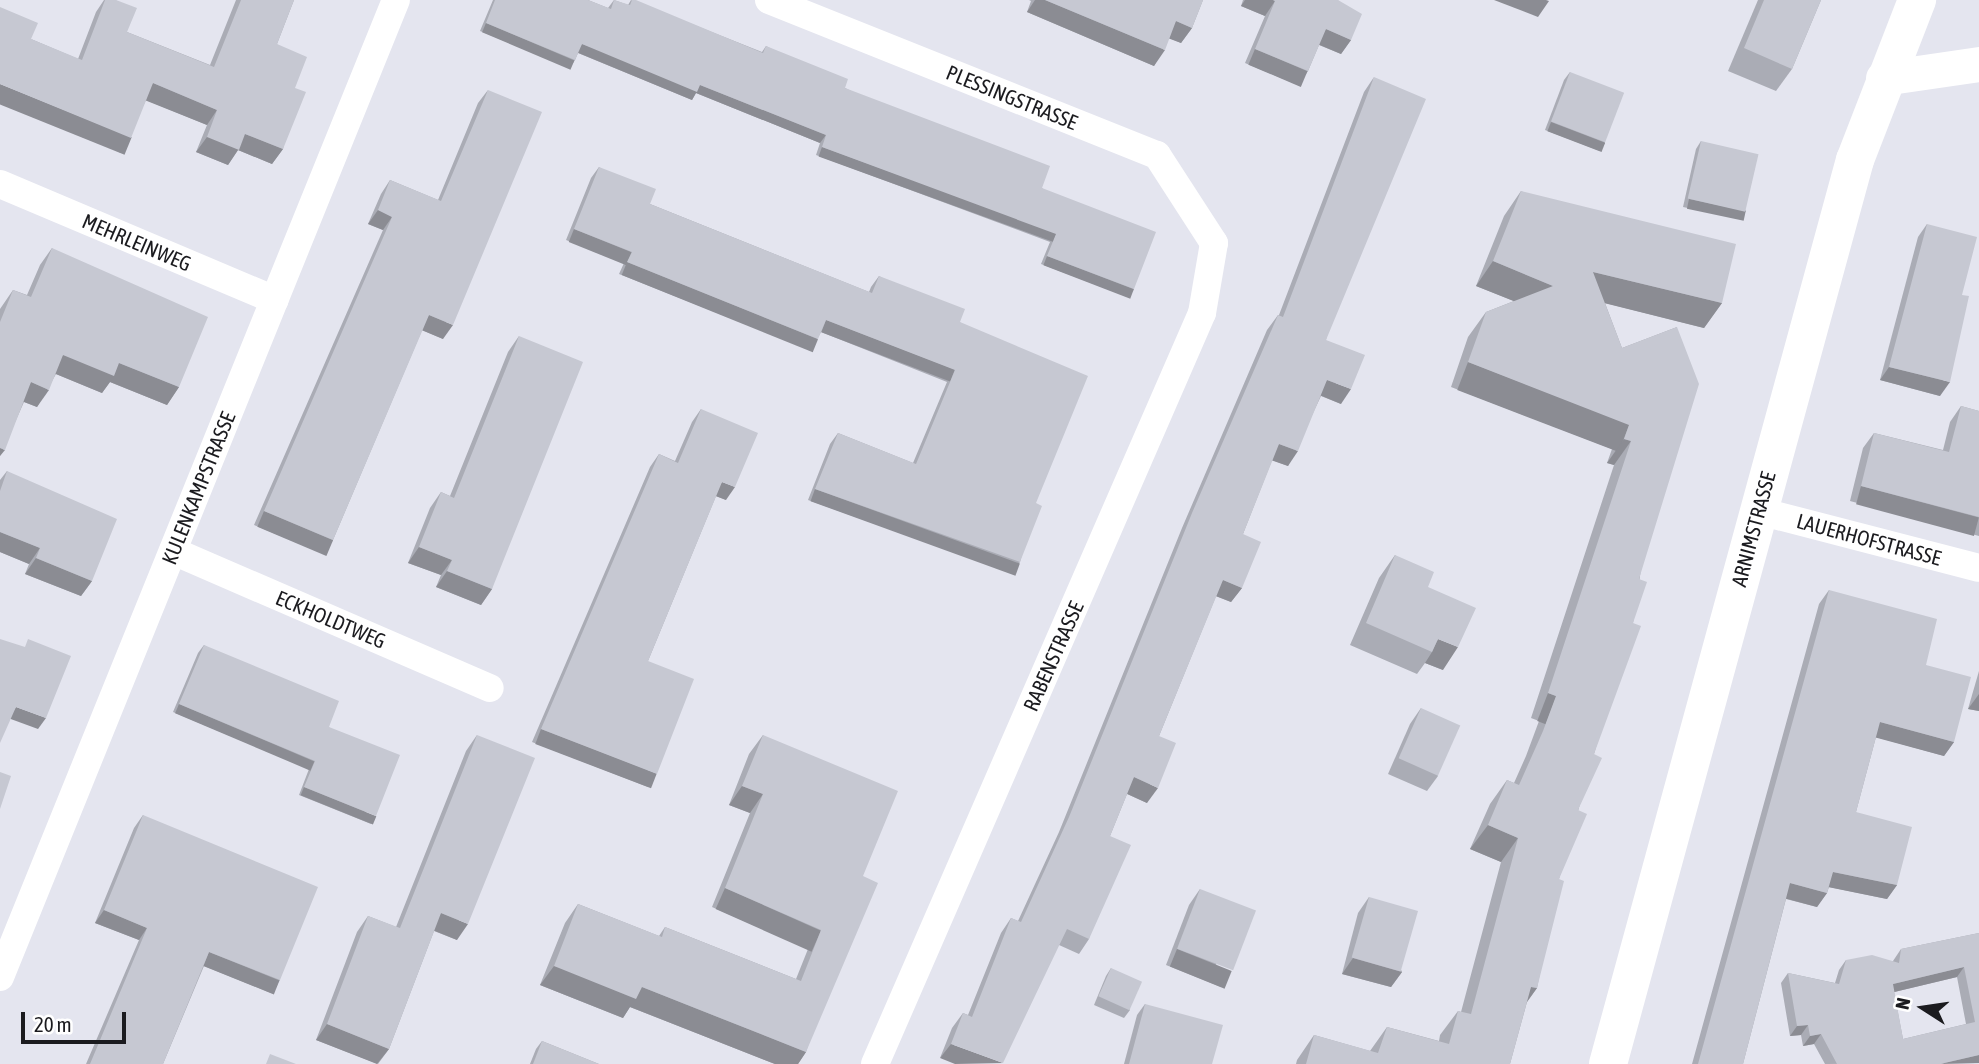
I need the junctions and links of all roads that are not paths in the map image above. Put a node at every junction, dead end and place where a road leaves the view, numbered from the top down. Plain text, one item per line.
1 (396, 0) edge
2 (769, 0) edge
3 (1917, 0) edge
4 (1979, 64) edge
5 (1883, 78) junction
6 (0, 184) edge
7 (1214, 243) joint
8 (274, 300) junction
9 (1759, 510) junction
10 (173, 551) junction
11 (1979, 568) edge
12 (490, 688) dead end
13 (0, 977) edge
14 (875, 1064) edge
15 (1608, 1064) edge

1 - 8 street, KULENKAMPSTRASSE
2 - 7 street, PLESSINGSTRASSE
3 - 5 main road, ARNIMSTRASSE
4 - 5 street
5 - 9 main road, ARNIMSTRASSE
6 - 8 street, MEHRLEINWEG
7 - 14 street, RABENSTRASSE
8 - 10 street, KULENKAMPSTRASSE
9 - 11 street, LAUERHOFSTRASSE
9 - 15 main road, ARNIMSTRASSE
10 - 12 street, ECKHOLDTWEG
10 - 13 street, KULENKAMPSTRASSE

